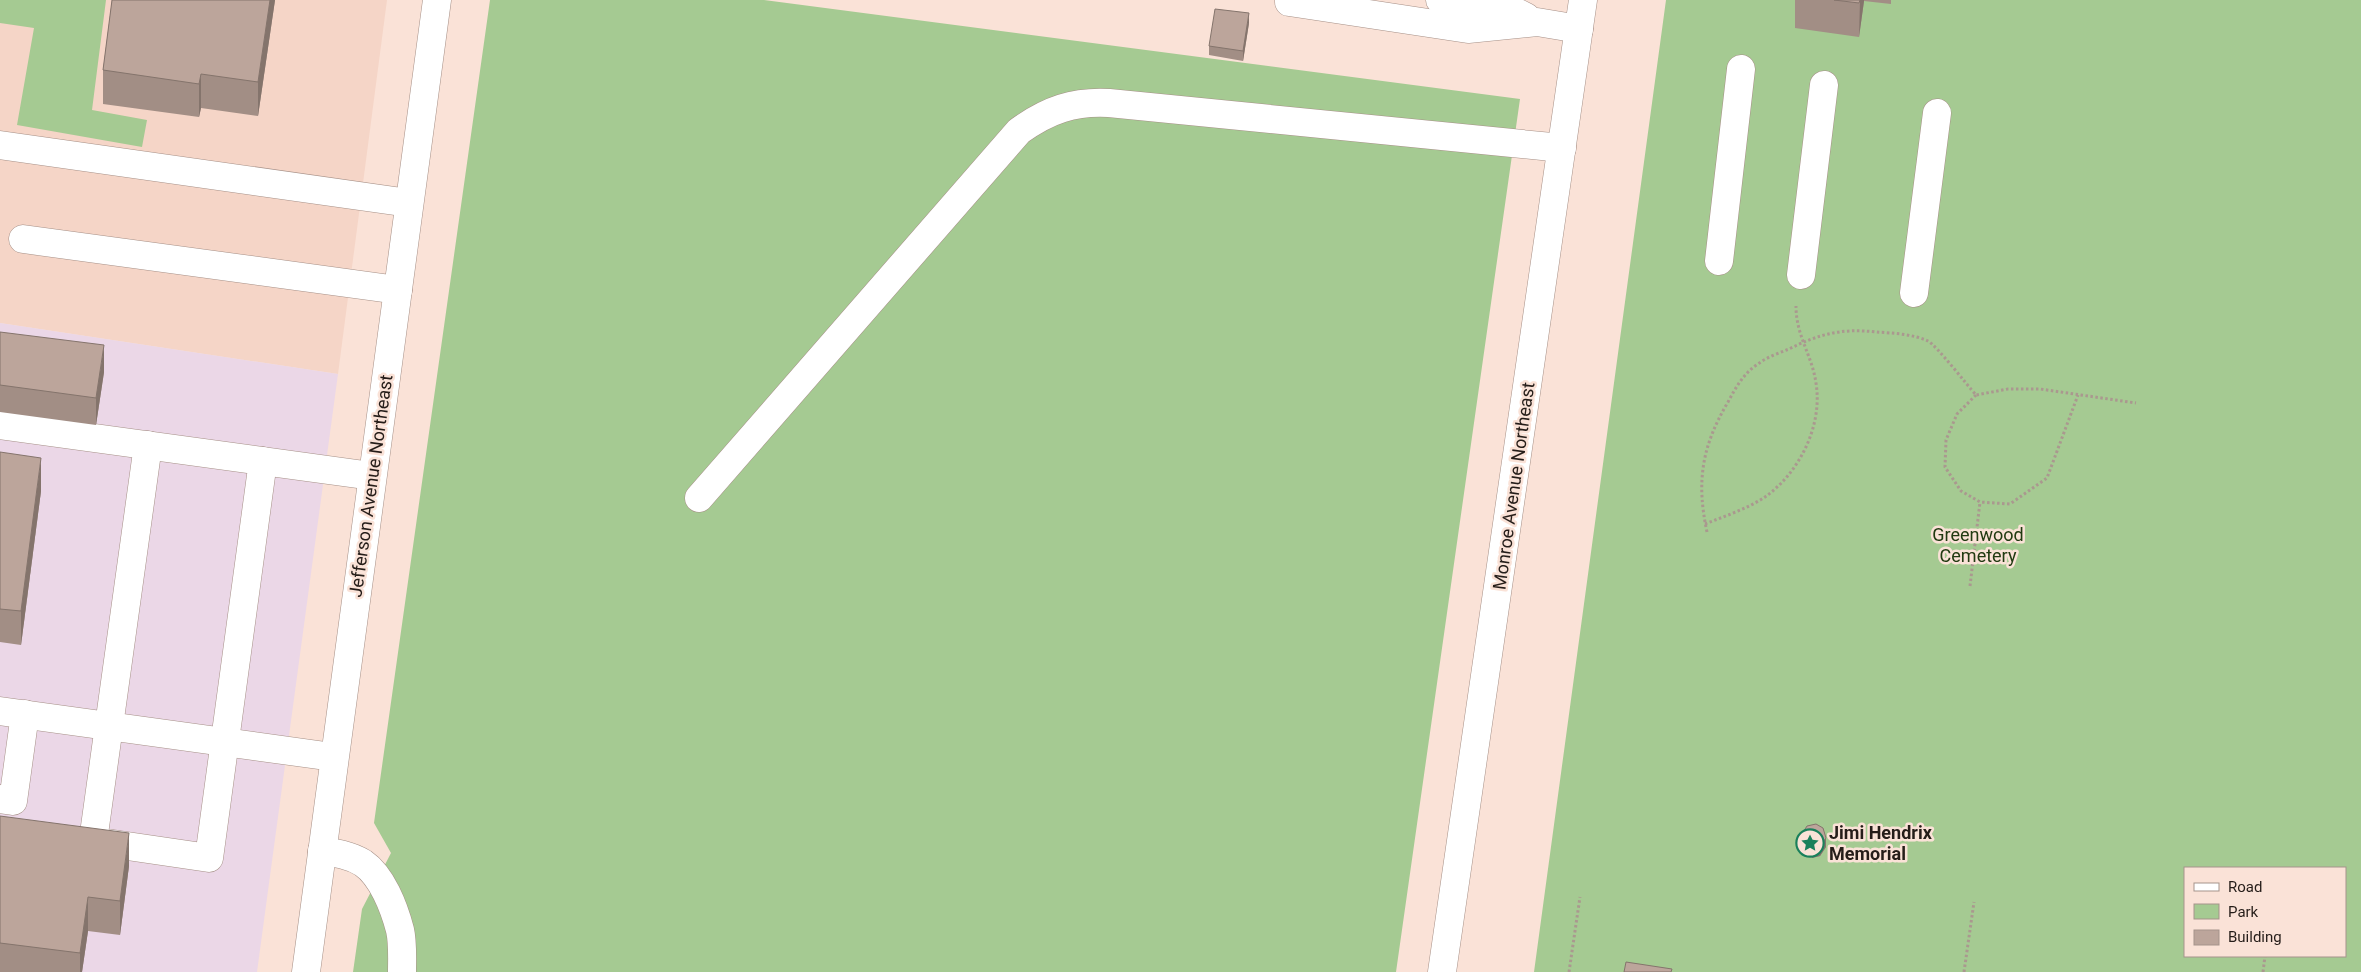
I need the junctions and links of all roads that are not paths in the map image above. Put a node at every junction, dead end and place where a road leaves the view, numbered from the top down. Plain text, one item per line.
1 (437, 0) edge
2 (1290, 0) edge
3 (1440, 0) edge
4 (1583, 0) edge
5 (1537, 22) junction
6 (1579, 29) junction
7 (1741, 69) dead end
8 (1824, 85) dead end
9 (1937, 113) dead end
10 (0, 145) edge
11 (1562, 148) junction
12 (409, 203) junction
13 (23, 239) dead end
14 (1719, 261) dead end
15 (1801, 275) road end
16 (398, 290) junction
17 (1914, 293) dead end
18 (0, 425) edge
19 (148, 445) junction
20 (263, 461) junction
21 (372, 476) junction
22 (699, 498) dead end
23 (12, 712) edge
24 (109, 726) junction
25 (225, 741) junction
26 (333, 757) junction
27 (0, 799) edge
28 (322, 851) junction
29 (306, 972) edge
30 (402, 972) edge
31 (1442, 972) edge

1 - 12 street, Jefferson Avenue Northeast
2 - 5 street
3 - 5 street
4 - 6 street, Monroe Avenue Northeast
5 - 6 street
6 - 11 street, Monroe Avenue Northeast
7 - 14 street
8 - 15 street
9 - 17 street
10 - 12 street
11 - 22 street
11 - 31 street, Monroe Avenue Northeast
12 - 16 street, Jefferson Avenue Northeast
13 - 16 street
16 - 21 street, Jefferson Avenue Northeast
18 - 19 street
19 - 20 street
19 - 24 street
20 - 21 street
20 - 25 street
21 - 26 street, Jefferson Avenue Northeast
23 - 24 street
23 - 27 street
24 - 25 street
24 - 25 street
25 - 26 street
26 - 28 street, Jefferson Avenue Northeast
28 - 29 street, Jefferson Avenue Northeast
28 - 30 street

